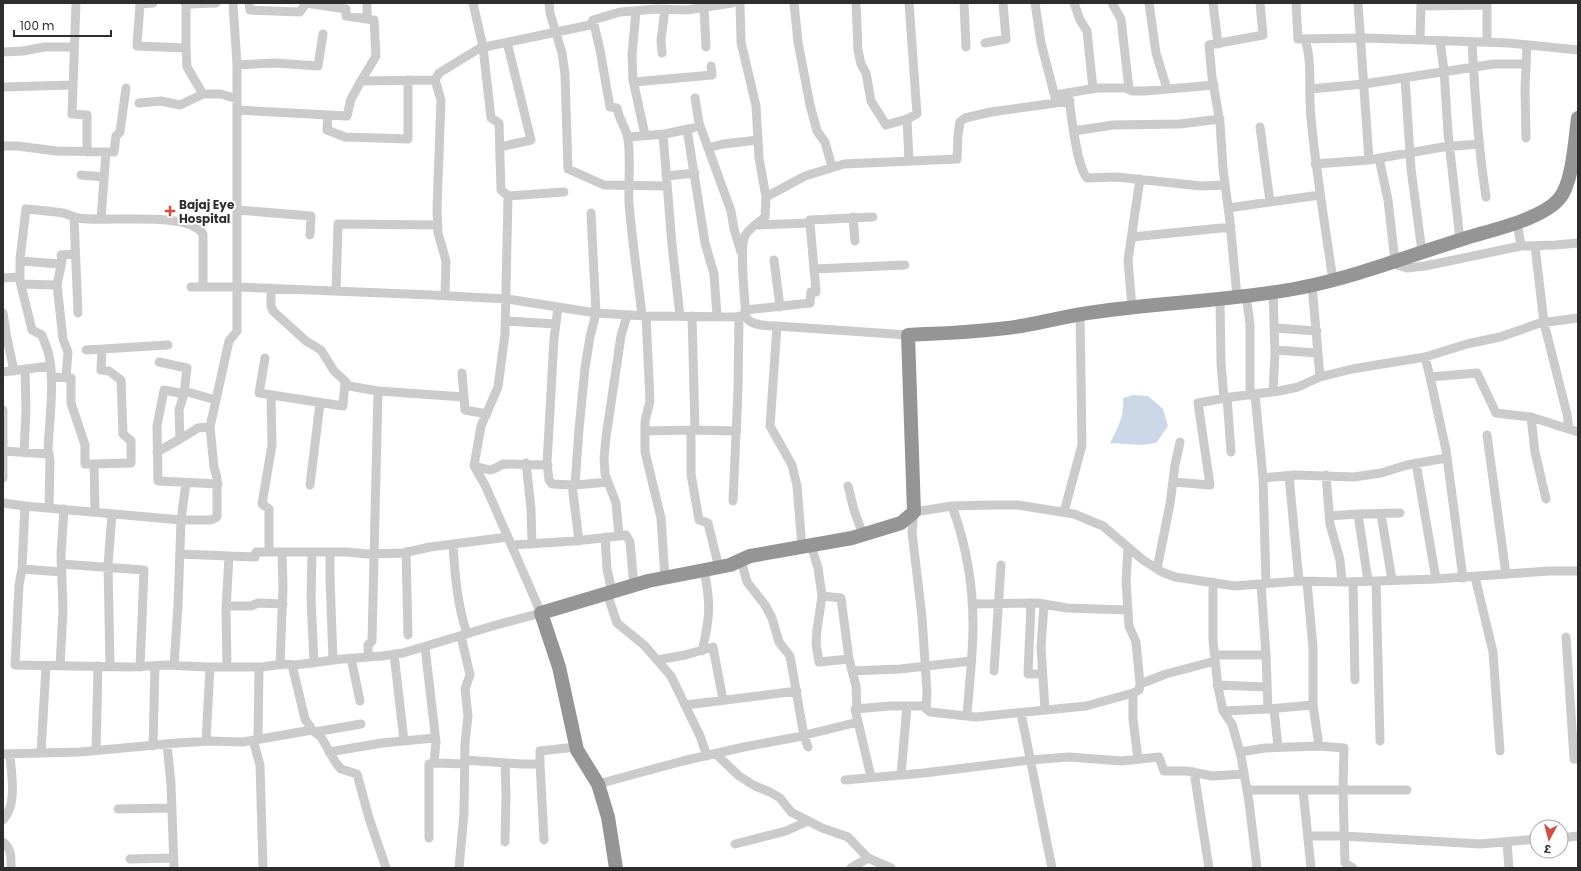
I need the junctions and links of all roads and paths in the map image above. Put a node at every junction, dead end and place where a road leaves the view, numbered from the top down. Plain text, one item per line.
1 (76, 3) edge
2 (153, 3) edge
3 (185, 3) edge
4 (216, 3) edge
5 (233, 3) edge
6 (249, 3) edge
7 (367, 3) edge
8 (473, 3) edge
9 (549, 3) edge
10 (732, 3) edge
11 (740, 3) edge
12 (794, 3) edge
13 (856, 3) edge
14 (908, 3) edge
15 (964, 3) edge
16 (1003, 3) edge
17 (1035, 3) edge
18 (1074, 3) edge
19 (1112, 3) edge
20 (1149, 3) edge
21 (1213, 3) edge
22 (1260, 3) edge
23 (1296, 3) edge
24 (1358, 3) edge
25 (1421, 4) edge
26 (1487, 4) edge
27 (664, 7) edge
28 (619, 8) edge
29 (704, 8) junction
30 (636, 10) junction
31 (367, 19) junction
32 (593, 20) junction
33 (557, 31) junction
34 (323, 34) dead end
35 (1360, 38) junction
36 (1304, 39) junction
37 (1420, 40) junction
38 (1440, 41) junction
39 (507, 42) junction
40 (1472, 42) junction
41 (1487, 42) junction
42 (985, 43) dead end
43 (1218, 44) junction
44 (1527, 45) junction
45 (74, 47) junction
46 (483, 47) junction
47 (706, 47) dead end
48 (966, 47) dead end
49 (186, 48) junction
50 (1578, 50) edge
51 (3, 52) edge
52 (662, 52) dead end
53 (1526, 64) junction
54 (238, 65) junction
55 (710, 66) dead end
56 (1473, 67) junction
57 (1444, 71) junction
58 (1405, 78) junction
59 (408, 80) junction
60 (435, 80) junction
61 (362, 81) junction
62 (634, 82) junction
63 (73, 84) junction
64 (1364, 84) junction
65 (1214, 85) junction
66 (3, 87) edge
67 (126, 88) dead end
68 (1093, 89) junction
69 (1129, 89) junction
70 (1167, 89) junction
71 (1310, 89) junction
72 (203, 94) junction
73 (1069, 97) junction
74 (695, 98) dead end
75 (237, 99) junction
76 (1055, 99) junction
77 (139, 103) dead end
78 (237, 110) junction
79 (328, 115) junction
80 (1578, 118) edge
81 (907, 119) junction
82 (1220, 119) junction
83 (700, 127) junction
84 (1260, 127) dead end
85 (687, 129) junction
86 (1074, 131) junction
87 (663, 134) junction
88 (645, 135) junction
89 (628, 137) junction
90 (1526, 138) dead end
91 (758, 140) junction
92 (1479, 144) junction
93 (3, 146) edge
94 (1449, 146) junction
95 (500, 147) junction
96 (708, 148) junction
97 (87, 152) junction
98 (106, 152) junction
99 (1410, 153) junction
100 (1379, 158) junction
101 (1369, 160) junction
102 (909, 161) junction
103 (1315, 164) junction
104 (832, 167) junction
105 (695, 173) junction
106 (81, 175) dead end
107 (666, 176) junction
108 (104, 177) junction
109 (1140, 179) junction
110 (1225, 185) junction
111 (667, 186) junction
112 (629, 187) junction
113 (564, 192) dead end
114 (1320, 195) junction
115 (508, 196) junction
116 (766, 197) junction
117 (1486, 197) dead end
118 (1270, 202) junction
119 (1228, 208) junction
120 (238, 210) junction
121 (591, 212) dead end
122 (74, 217) junction
123 (873, 217) dead end
124 (852, 218) junction
125 (101, 219) junction
126 (810, 222) junction
127 (1517, 222) junction
128 (438, 225) junction
129 (756, 226) junction
130 (1231, 227) junction
131 (310, 235) dead end
132 (1132, 237) junction
133 (1460, 240) junction
134 (855, 242) dead end
135 (1578, 243) edge
136 (1521, 246) junction
137 (1535, 246) junction
138 (1422, 252) junction
139 (75, 254) junction
140 (743, 258) junction
141 (774, 260) dead end
142 (20, 261) junction
143 (1392, 262) junction
144 (61, 264) junction
145 (905, 265) dead end
146 (814, 269) junction
147 (3, 278) edge
148 (20, 280) junction
149 (1333, 280) junction
150 (57, 285) junction
151 (1312, 285) junction
152 (191, 287) dead end
153 (203, 287) junction
154 (238, 287) junction
155 (271, 288) junction
156 (336, 291) junction
157 (1273, 292) junction
158 (445, 296) junction
159 (1242, 296) junction
160 (1220, 298) junction
161 (507, 299) junction
162 (558, 307) junction
163 (780, 307) junction
164 (1132, 308) junction
165 (3, 313) edge
166 (78, 313) dead end
167 (596, 313) junction
168 (743, 314) junction
169 (627, 315) junction
170 (1080, 315) junction
171 (644, 316) junction
172 (680, 316) junction
173 (692, 316) junction
174 (717, 316) junction
175 (1578, 318) edge
176 (506, 321) junction
177 (1544, 323) junction
178 (556, 324) junction
179 (777, 326) junction
180 (1275, 328) junction
181 (1316, 331) junction
182 (908, 335) junction
183 (5, 338) edge
184 (168, 345) dead end
185 (102, 349) junction
186 (86, 350) dead end
187 (1275, 350) junction
188 (1318, 354) junction
189 (1425, 357) junction
190 (265, 358) dead end
191 (158, 362) dead end
192 (50, 366) junction
193 (25, 369) junction
194 (14, 371) junction
195 (3, 372) edge
196 (462, 373) dead end
197 (51, 377) junction
198 (1320, 377) junction
199 (1430, 377) junction
200 (66, 378) junction
201 (345, 381) junction
202 (378, 391) junction
203 (184, 392) junction
204 (1273, 392) junction
205 (1252, 394) junction
206 (271, 395) junction
207 (464, 397) junction
208 (1225, 398) junction
209 (216, 400) junction
210 (320, 403) junction
211 (3, 410) edge
212 (487, 414) junction
213 (1531, 417) junction
214 (210, 427) junction
215 (693, 430) junction
216 (1573, 430) edge
217 (645, 431) junction
218 (737, 431) junction
219 (1487, 435) dead end
220 (180, 439) junction
221 (1180, 442) dead end
222 (3, 451) edge
223 (157, 452) junction
224 (1231, 452) dead end
225 (24, 453) junction
226 (49, 454) junction
227 (1446, 458) junction
228 (526, 463) junction
229 (1416, 463) junction
230 (94, 464) junction
231 (548, 464) junction
232 (474, 466) junction
233 (1326, 475) junction
234 (1289, 476) junction
235 (3, 478) edge
236 (1263, 478) junction
237 (608, 482) junction
238 (1173, 482) junction
239 (186, 483) junction
240 (218, 484) junction
241 (310, 485) dead end
242 (574, 485) junction
243 (848, 486) dead end
244 (1546, 499) dead end
245 (733, 501) dead end
246 (3, 503) edge
247 (25, 506) junction
248 (952, 506) junction
249 (49, 508) junction
250 (64, 509) junction
251 (95, 512) junction
252 (914, 512) junction
253 (1064, 512) junction
254 (112, 514) junction
255 (1358, 514) junction
256 (1381, 514) junction
257 (1400, 514) dead end
258 (1329, 516) junction
259 (181, 520) junction
260 (863, 535) junction
261 (619, 536) junction
262 (605, 538) junction
263 (510, 541) junction
264 (579, 541) junction
265 (532, 544) junction
266 (453, 545) junction
267 (807, 546) junction
268 (1128, 548) junction
269 (269, 552) junction
270 (282, 552) junction
271 (312, 552) junction
272 (330, 552) junction
273 (406, 552) junction
274 (180, 554) junction
275 (374, 554) junction
276 (229, 556) junction
277 (741, 560) junction
278 (1001, 565) dead end
279 (108, 567) junction
280 (62, 568) junction
281 (719, 568) junction
282 (22, 569) junction
283 (1157, 569) junction
284 (704, 570) junction
285 (1578, 571) edge
286 (1506, 574) junction
287 (1475, 577) junction
288 (665, 578) junction
289 (1463, 578) junction
290 (1436, 579) junction
291 (1392, 580) junction
292 (1372, 581) junction
293 (1214, 582) junction
294 (1303, 582) junction
295 (1342, 582) junction
296 (1353, 582) junction
297 (1263, 584) junction
298 (634, 586) junction
299 (609, 592) junction
300 (822, 596) junction
301 (1031, 603) junction
302 (283, 604) junction
303 (972, 604) junction
304 (998, 604) junction
305 (1044, 604) junction
306 (226, 606) junction
307 (1128, 610) junction
308 (541, 613) junction
309 (464, 635) junction
310 (408, 636) dead end
311 (1566, 637) dead end
312 (425, 646) junction
313 (702, 650) junction
314 (394, 654) junction
315 (1266, 655) junction
316 (368, 657) junction
317 (351, 658) junction
318 (1215, 658) junction
319 (850, 659) junction
320 (333, 660) junction
321 (657, 660) junction
322 (971, 661) junction
323 (314, 663) junction
324 (174, 665) junction
325 (280, 665) junction
326 (292, 665) junction
327 (46, 666) junction
328 (60, 666) junction
329 (98, 666) junction
330 (110, 666) junction
331 (140, 666) junction
332 (155, 666) junction
333 (925, 666) junction
334 (210, 667) junction
335 (228, 667) junction
336 (259, 667) junction
337 (852, 671) junction
338 (994, 672) dead end
339 (1042, 674) junction
340 (1356, 680) dead end
341 (1140, 684) junction
342 (1217, 685) junction
343 (1267, 687) junction
344 (797, 691) junction
345 (1133, 694) junction
346 (723, 700) junction
347 (360, 701) dead end
348 (1313, 705) junction
349 (686, 706) junction
350 (907, 706) junction
351 (857, 709) junction
352 (926, 709) junction
353 (1271, 709) junction
354 (1045, 710) junction
355 (1223, 711) junction
356 (1020, 713) junction
357 (967, 716) junction
358 (858, 722) junction
359 (361, 724) dead end
360 (314, 731) junction
361 (804, 736) junction
362 (435, 738) junction
363 (256, 740) junction
364 (206, 741) junction
365 (404, 741) junction
366 (1380, 741) dead end
367 (167, 744) junction
368 (153, 746) junction
369 (576, 746) junction
370 (1319, 746) junction
371 (1278, 747) junction
372 (808, 748) dead end
373 (96, 750) junction
374 (1500, 751) dead end
375 (329, 752) junction
376 (1240, 752) junction
377 (41, 753) junction
378 (6, 754) edge
379 (712, 755) junction
380 (1138, 759) junction
381 (1578, 759) edge
382 (1030, 760) junction
383 (465, 762) junction
384 (434, 763) junction
385 (505, 763) junction
386 (540, 764) junction
387 (1194, 772) junction
388 (1244, 774) junction
389 (901, 775) junction
390 (871, 777) junction
391 (845, 780) dead end
392 (598, 784) junction
393 (1343, 789) junction
394 (1247, 790) junction
395 (1304, 790) junction
396 (1407, 790) dead end
397 (171, 808) junction
398 (118, 809) dead end
399 (3, 820) edge
400 (808, 821) junction
401 (1308, 836) junction
402 (1344, 836) junction
403 (429, 838) dead end
404 (544, 840) dead end
405 (1529, 841) edge
406 (3, 842) edge
407 (505, 842) dead end
408 (1507, 842) junction
409 (735, 844) dead end
410 (868, 858) junction
411 (130, 859) dead end
412 (173, 863) edge
413 (11, 868) edge
414 (262, 868) edge
415 (386, 868) edge
416 (459, 868) edge
417 (616, 868) edge
418 (851, 868) edge
419 (891, 868) edge
420 (1052, 868) edge
421 (1209, 868) edge
422 (1257, 868) edge
423 (1311, 868) edge
424 (1352, 868) edge
425 (1509, 868) edge

1 - 45 street
2 - 49 street
3 - 4 street
3 - 49 street
5 - 54 street
6 - 31 street
7 - 31 street
8 - 46 street
9 - 33 street
10 - 29 street
11 - 91 street
12 - 104 street
13 - 81 street
14 - 81 street
15 - 48 street
16 - 42 street
17 - 76 street
18 - 68 street
19 - 69 street
20 - 70 street
21 - 43 street
22 - 43 street
23 - 36 street
24 - 35 street
25 - 26 street
25 - 37 street
26 - 41 street
27 - 29 street
27 - 30 street
27 - 52 street
28 - 30 street
28 - 32 street
29 - 47 street
30 - 62 street
31 - 61 street
32 - 33 street
32 - 89 street
33 - 39 street
33 - 112 street
34 - 54 street
35 - 36 street
35 - 37 street
35 - 64 street
36 - 71 street
37 - 38 street
38 - 40 street
38 - 57 street
39 - 46 street
39 - 95 street
40 - 41 street
40 - 56 street
41 - 44 street
43 - 65 street
44 - 50 street
44 - 53 street
45 - 51 street
45 - 63 street
46 - 60 street
46 - 95 street
49 - 72 street
53 - 56 street
53 - 90 street
54 - 75 street
55 - 62 street
56 - 57 street
56 - 92 street
57 - 58 street
57 - 94 street
58 - 64 street
58 - 99 street
59 - 60 street
59 - 61 street
59 - 79 street
60 - 128 street
61 - 79 street
62 - 88 street
63 - 66 street
63 - 97 street
64 - 71 street
64 - 101 street
65 - 70 street
65 - 82 street
67 - 98 street
68 - 69 street
68 - 73 street
69 - 70 street
71 - 103 street
72 - 75 street
72 - 77 street
73 - 76 street
73 - 86 street
74 - 83 street
75 - 78 street
76 - 102 street
78 - 79 street
78 - 120 street
80 - 127 highway
81 - 102 street
82 - 86 street
82 - 110 street
83 - 85 street
83 - 96 street
84 - 118 street
85 - 87 street
85 - 105 street
86 - 109 street
87 - 88 street
87 - 107 street
88 - 89 street
89 - 112 street
91 - 96 street
91 - 116 street
92 - 94 street
92 - 117 street
93 - 97 street
94 - 99 street
94 - 133 street
95 - 115 street
96 - 140 street
97 - 98 street
98 - 108 street
99 - 100 street
99 - 138 street
100 - 101 street
100 - 143 street
101 - 103 street
102 - 104 street
103 - 114 street
104 - 116 street
105 - 107 street
105 - 174 street
106 - 108 street
107 - 111 street
108 - 125 street
109 - 110 street
109 - 132 street
110 - 119 street
111 - 112 street
111 - 172 street
112 - 171 street
113 - 115 street
114 - 118 street
114 - 149 street
115 - 161 street
116 - 129 street
118 - 119 street
119 - 130 street
120 - 131 street
120 - 154 street
121 - 167 street
122 - 125 street
122 - 139 street
122 - 142 street
123 - 124 street
124 - 126 street
124 - 134 street
125 - 153 street
126 - 129 street
126 - 146 street
127 - 133 highway
127 - 136 street
128 - 156 street
128 - 158 street
129 - 140 street
130 - 132 street
130 - 159 street
132 - 164 street
133 - 138 highway
135 - 137 street
136 - 137 street
136 - 143 street
137 - 177 street
138 - 143 highway
139 - 144 street
139 - 166 street
140 - 168 street
141 - 163 street
142 - 144 street
142 - 148 street
143 - 149 highway
144 - 150 street
145 - 146 street
146 - 163 street
147 - 148 street
148 - 150 street
148 - 192 street
149 - 151 highway
150 - 200 street
151 - 157 highway
151 - 181 street
152 - 153 street
153 - 154 street
154 - 155 street
154 - 209 street
155 - 156 street
155 - 201 street
156 - 158 street
157 - 159 highway
157 - 180 street
158 - 161 street
159 - 160 highway
159 - 205 street
160 - 164 highway
160 - 208 street
161 - 162 street
161 - 176 street
162 - 167 street
162 - 178 street
163 - 168 street
164 - 170 highway
165 - 183 street
167 - 169 street
167 - 242 street
168 - 174 street
168 - 179 street
168 - 218 street
169 - 171 street
169 - 237 street
170 - 182 highway
170 - 253 street
171 - 172 street
171 - 217 street
172 - 173 street
173 - 174 street
173 - 215 street
175 - 177 street
176 - 178 street
176 - 212 street
177 - 189 street
177 - 216 street
178 - 231 street
179 - 182 street
179 - 267 street
180 - 181 street
180 - 187 street
181 - 188 street
182 - 252 highway
183 - 194 street
184 - 185 street
185 - 186 street
185 - 230 street
187 - 188 street
187 - 204 street
188 - 198 street
189 - 198 street
189 - 199 street
190 - 206 street
191 - 203 street
192 - 193 street
192 - 197 street
193 - 194 street
193 - 225 street
194 - 195 street
196 - 207 street
197 - 200 street
197 - 226 street
198 - 204 street
199 - 213 street
199 - 227 street
200 - 230 street
201 - 202 street
201 - 210 street
202 - 207 street
202 - 275 street
203 - 209 street
203 - 220 street
203 - 223 street
204 - 205 street
205 - 208 street
205 - 236 street
206 - 210 street
206 - 269 street
207 - 212 street
208 - 224 street
208 - 238 street
209 - 214 street
210 - 241 street
211 - 222 street
212 - 232 street
213 - 216 street
213 - 244 street
214 - 220 street
214 - 240 street
215 - 217 street
215 - 218 street
215 - 281 street
217 - 288 street
218 - 245 street
219 - 286 street
220 - 223 street
221 - 238 street
222 - 225 street
222 - 235 street
223 - 239 street
225 - 226 street
226 - 249 street
227 - 229 street
227 - 289 street
228 - 231 street
228 - 232 street
228 - 265 street
229 - 233 street
229 - 290 street
230 - 251 street
231 - 242 street
232 - 263 street
233 - 234 street
233 - 258 street
234 - 236 street
234 - 294 street
236 - 297 street
237 - 242 street
237 - 261 street
238 - 283 street
239 - 240 street
239 - 259 street
240 - 259 street
242 - 264 street
243 - 260 street
246 - 247 street
247 - 249 street
247 - 282 street
248 - 252 street
248 - 253 street
248 - 303 street
249 - 250 street
250 - 251 street
250 - 280 street
251 - 254 street
252 - 260 highway
252 - 333 street
253 - 268 street
254 - 259 street
254 - 279 street
255 - 256 street
255 - 258 street
255 - 292 street
256 - 257 street
256 - 291 street
258 - 295 street
259 - 274 street
260 - 267 highway
261 - 262 street
261 - 298 street
262 - 264 street
262 - 299 street
263 - 265 street
263 - 266 street
263 - 308 street
264 - 265 street
266 - 273 street
266 - 309 street
267 - 277 highway
267 - 300 street
268 - 283 street
268 - 307 street
269 - 270 street
269 - 276 street
270 - 271 street
270 - 302 street
271 - 272 street
271 - 323 street
272 - 275 street
272 - 320 street
273 - 275 street
273 - 310 street
274 - 276 street
274 - 324 street
275 - 316 street
276 - 306 street
277 - 281 highway
277 - 344 street
278 - 304 street
279 - 280 street
279 - 330 street
279 - 331 street
280 - 282 street
280 - 328 street
281 - 284 highway
282 - 327 street
283 - 293 street
284 - 288 highway
284 - 313 street
285 - 286 street
286 - 287 street
287 - 289 street
287 - 374 street
288 - 298 highway
289 - 290 street
290 - 291 street
291 - 292 street
292 - 296 street
292 - 366 street
293 - 297 street
293 - 318 street
294 - 295 street
294 - 297 street
294 - 348 street
295 - 296 street
296 - 340 street
297 - 315 street
298 - 299 highway
299 - 308 highway
299 - 321 street
300 - 319 street
300 - 319 street
301 - 304 street
301 - 305 street
301 - 339 street
302 - 306 street
302 - 325 street
303 - 304 street
303 - 322 street
304 - 338 street
305 - 307 street
305 - 339 street
306 - 335 street
307 - 341 street
308 - 309 street
308 - 369 highway
309 - 312 street
309 - 383 street
311 - 381 street
312 - 314 street
312 - 362 street
313 - 321 street
313 - 346 street
314 - 316 street
314 - 365 street
315 - 318 street
315 - 343 street
316 - 317 street
317 - 320 street
317 - 347 street
318 - 341 street
318 - 342 street
319 - 337 street
320 - 323 street
321 - 349 street
322 - 333 street
322 - 357 street
323 - 326 street
324 - 332 street
324 - 334 street
325 - 326 street
325 - 336 street
326 - 360 street
327 - 328 street
327 - 377 street
328 - 329 street
329 - 330 street
329 - 373 street
330 - 331 street
331 - 332 street
332 - 368 street
333 - 337 street
333 - 352 street
334 - 335 street
334 - 364 street
335 - 336 street
336 - 363 street
337 - 351 street
339 - 354 street
341 - 345 street
342 - 343 street
342 - 355 street
343 - 353 street
344 - 346 street
344 - 361 street
345 - 354 street
345 - 380 street
346 - 349 street
348 - 353 street
348 - 370 street
349 - 379 street
350 - 351 street
350 - 352 street
350 - 389 street
351 - 358 street
352 - 357 street
353 - 355 street
353 - 371 street
354 - 356 street
355 - 376 street
356 - 357 street
356 - 382 street
358 - 361 street
358 - 390 street
359 - 360 street
360 - 363 street
360 - 375 street
361 - 372 street
361 - 379 street
362 - 365 street
362 - 384 street
363 - 364 street
363 - 414 street
364 - 367 street
365 - 375 street
367 - 368 street
367 - 397 street
368 - 373 street
369 - 386 street
369 - 392 highway
370 - 371 street
370 - 393 street
371 - 376 street
373 - 377 street
375 - 415 street
376 - 388 street
377 - 378 street
378 - 399 street
379 - 392 street
379 - 400 street
380 - 382 street
380 - 387 street
382 - 389 street
382 - 420 street
383 - 384 street
383 - 385 street
383 - 416 street
384 - 403 street
385 - 386 street
385 - 407 street
386 - 404 street
387 - 388 street
387 - 421 street
388 - 394 street
389 - 390 street
390 - 391 street
392 - 417 highway
393 - 395 street
393 - 396 street
393 - 402 street
394 - 395 street
394 - 422 street
395 - 401 street
397 - 398 street
397 - 412 street
400 - 409 street
400 - 410 street
401 - 402 street
401 - 423 street
402 - 408 street
402 - 424 street
405 - 408 street
406 - 413 street
408 - 425 street
410 - 418 street
410 - 419 street
411 - 412 street

